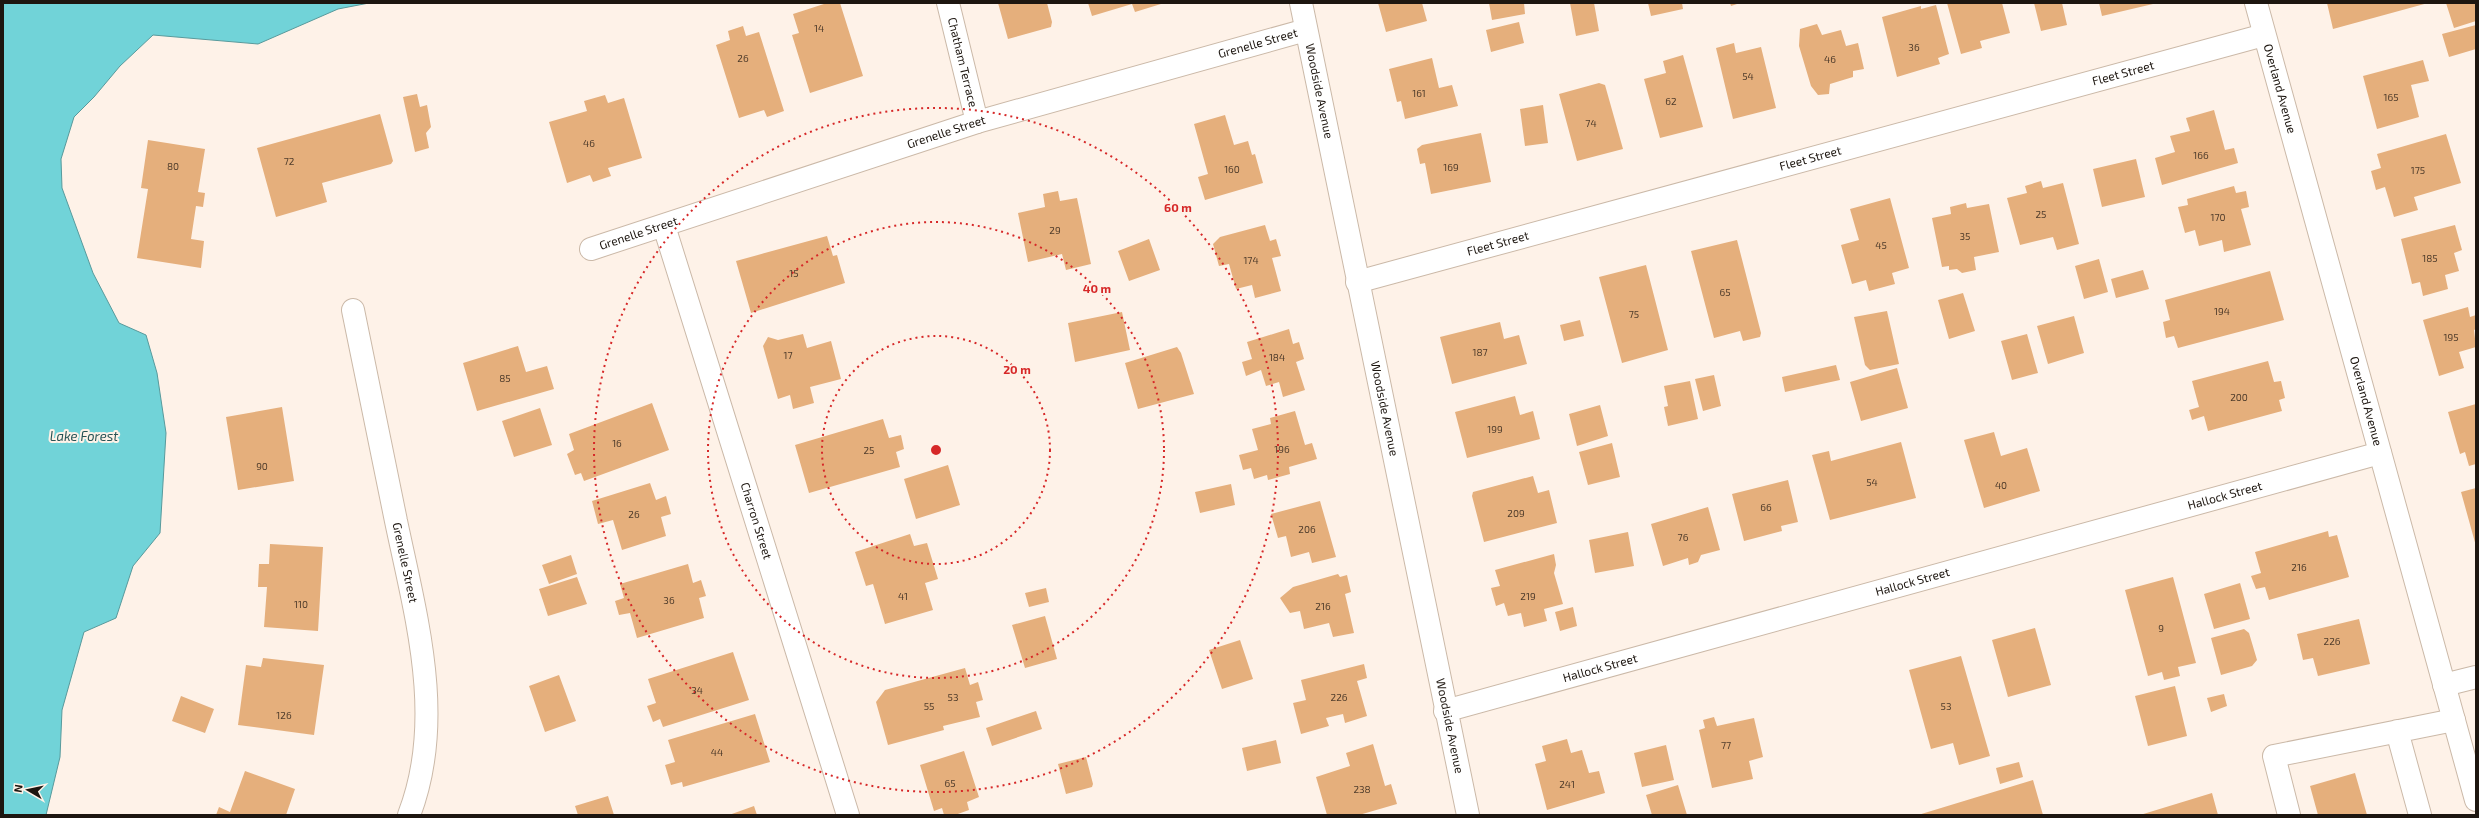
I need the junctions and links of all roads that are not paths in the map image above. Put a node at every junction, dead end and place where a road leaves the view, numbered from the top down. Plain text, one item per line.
1 (948, 3) edge
2 (1301, 3) edge
3 (2256, 3) edge
4 (1306, 30) junction
5 (2264, 35) junction
6 (977, 122) junction
7 (664, 226) junction
8 (591, 249) dead end
9 (1357, 282) junction
10 (354, 310) dead end
11 (2380, 453) junction
12 (2476, 677) edge
13 (2444, 685) junction
14 (1445, 711) junction
15 (2454, 720) junction
16 (2397, 731) junction
17 (2476, 800) edge
18 (409, 815) edge
19 (848, 815) edge
20 (1468, 815) edge
21 (2289, 815) edge
22 (2420, 815) edge

1 - 6 street, Chatham Terrace
2 - 4 street, Woodside Avenue
3 - 5 street, Overland Avenue
4 - 6 street, Grenelle Street
4 - 9 street, Woodside Avenue
5 - 9 street, Fleet Street
5 - 11 street, Overland Avenue
6 - 7 street, Grenelle Street
7 - 8 street, Grenelle Street
7 - 19 street, Charron Street
9 - 14 street, Woodside Avenue
10 - 18 street, Grenelle Street
11 - 13 street, Overland Avenue
11 - 14 street, Hallock Street
12 - 13 street
13 - 15 street, Overland Avenue
14 - 20 street, Woodside Avenue
15 - 16 street
15 - 17 street, Overland Avenue
16 - 21 street
16 - 22 street

